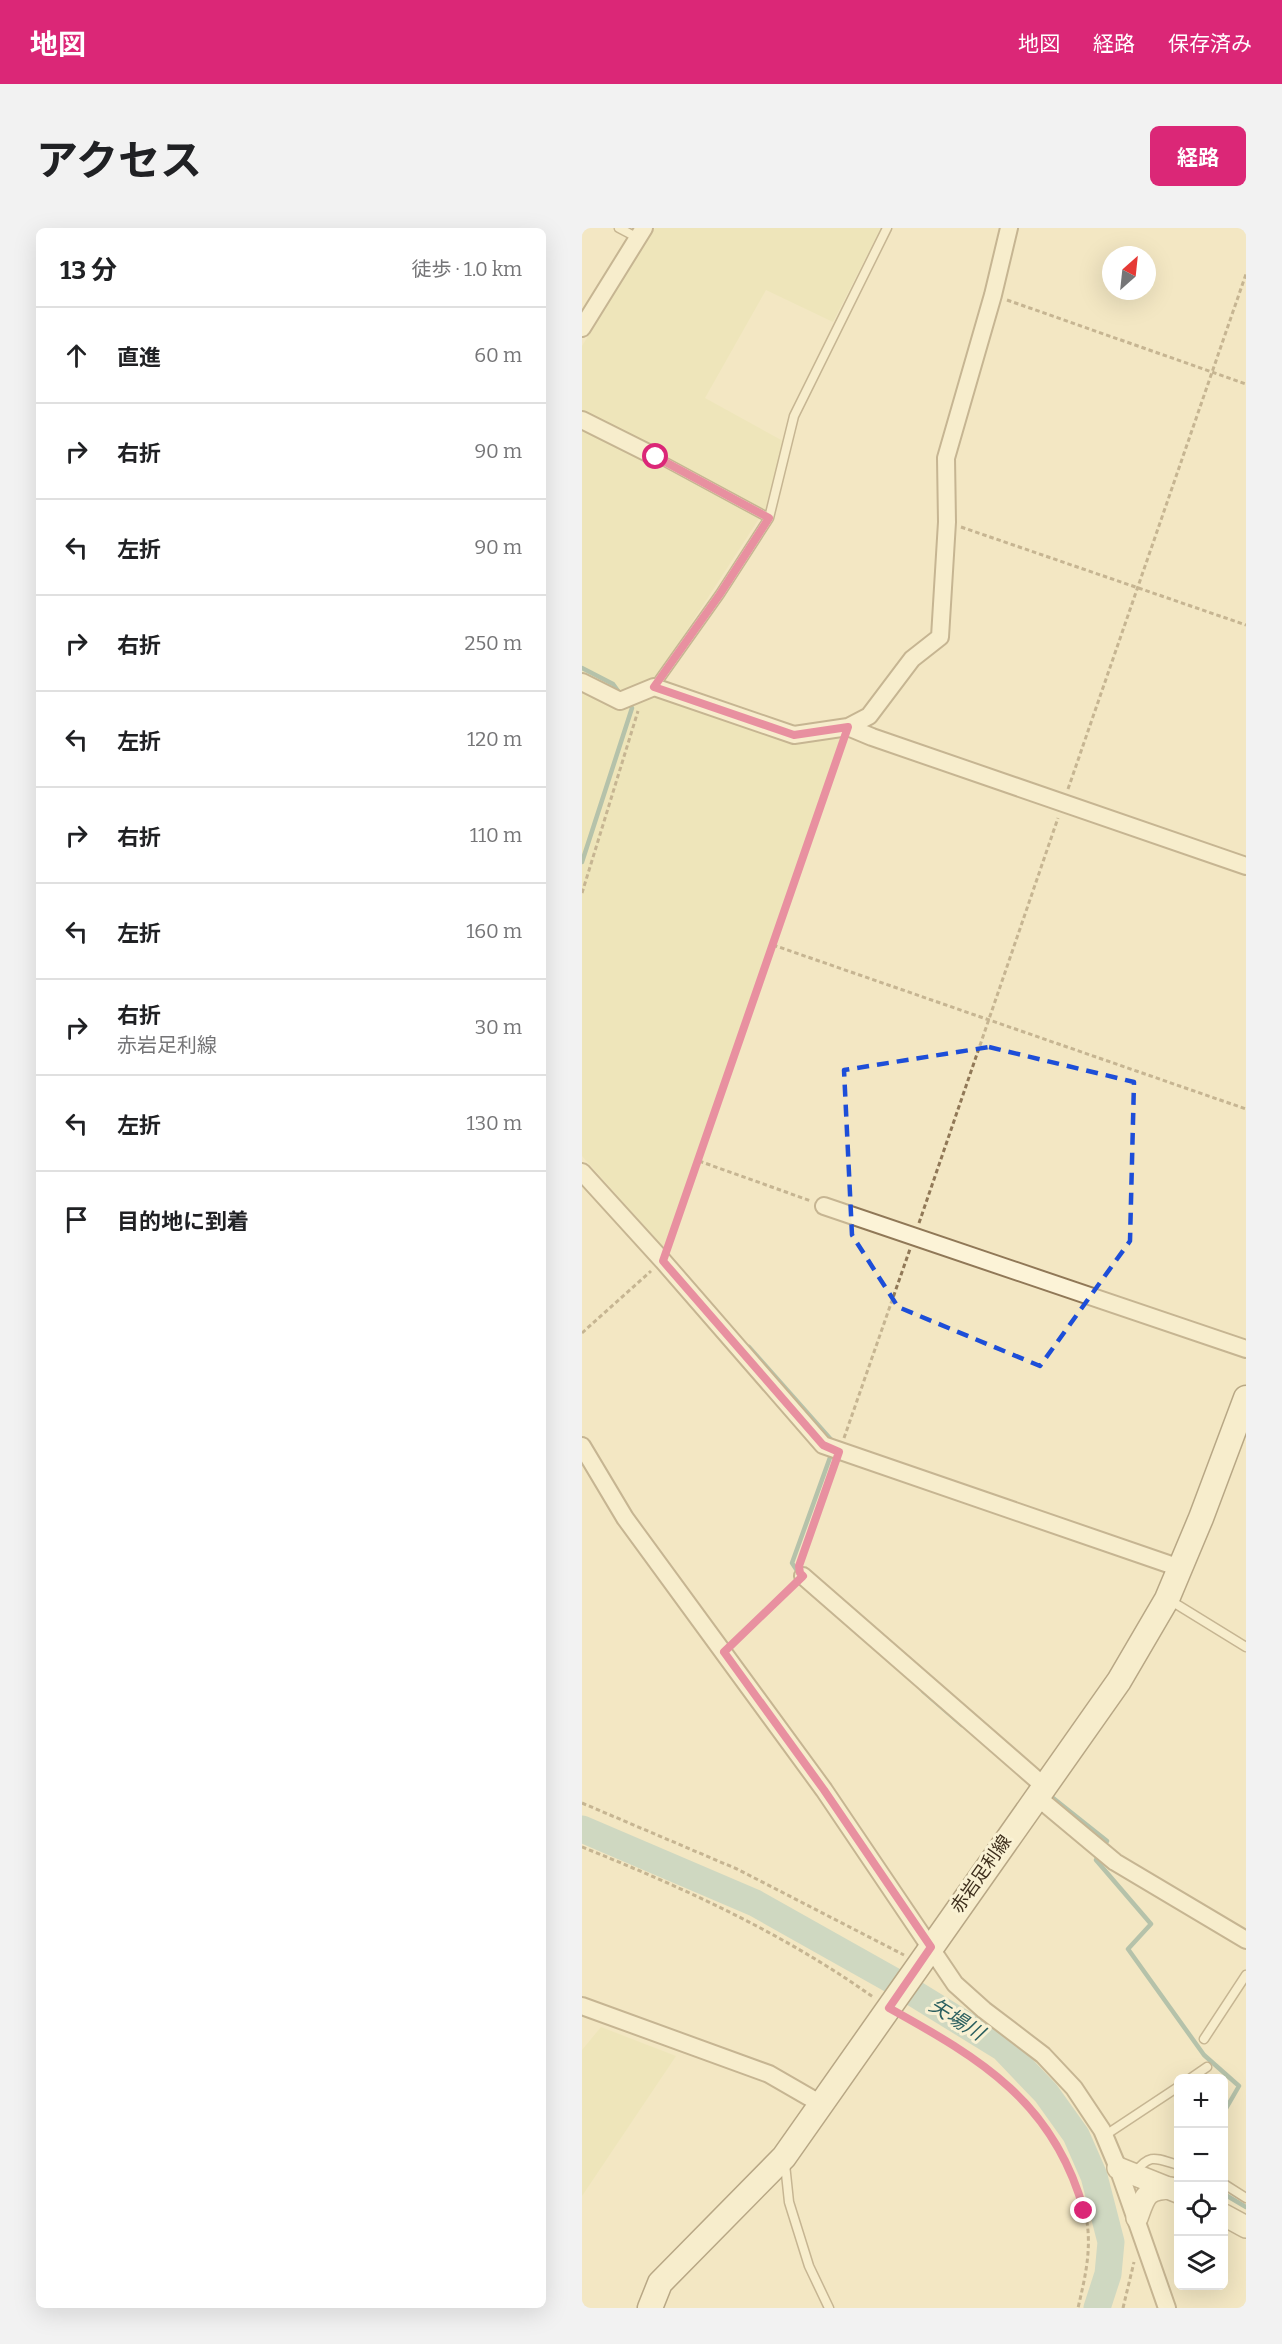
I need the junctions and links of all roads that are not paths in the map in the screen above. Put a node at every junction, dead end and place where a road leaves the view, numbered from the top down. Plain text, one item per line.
1 (619, 228) edge
2 (887, 228) edge
3 (1009, 228) edge
4 (641, 233) edge
5 (582, 328) edge
6 (582, 420) edge
7 (656, 457) joint
8 (769, 518) junction
9 (582, 682) edge
10 (649, 690) junction
11 (848, 727) junction
12 (1246, 866) edge
13 (582, 1172) edge
14 (824, 1206) road end
15 (1246, 1349) edge
16 (1246, 1398) edge
17 (582, 1446) edge
18 (1180, 1568) junction
19 (803, 1576) road end
20 (1167, 1599) junction
21 (1246, 1647) edge
22 (1040, 1791) junction
23 (1246, 1940) edge
24 (931, 1947) junction
25 (1246, 1976) edge
26 (582, 2006) edge
27 (1204, 2039) dead end
28 (1207, 2067) dead end
29 (1198, 2074) edge
30 (1174, 2090) edge
31 (821, 2104) junction
32 (1104, 2136) junction
33 (784, 2157) junction
34 (1174, 2164) edge
35 (1127, 2170) junction
36 (1228, 2187) edge
37 (1174, 2190) edge
38 (1174, 2190) edge
39 (1246, 2198) edge
40 (1228, 2217) edge
41 (1246, 2227) edge
42 (1140, 2228) junction
43 (650, 2308) edge
44 (829, 2308) edge
45 (1167, 2308) edge

1 - 4 lane
2 - 8 lane
3 - 11 street
4 - 5 street
6 - 7 street
7 - 8 lane
8 - 10 lane
9 - 10 street
10 - 11 street
11 - 12 street
13 - 18 street
14 - 15 street
16 - 18 main road, 赤岩足利線
17 - 24 street
18 - 20 main road, 赤岩足利線
19 - 22 street
20 - 21 lane
20 - 22 main road, 赤岩足利線
22 - 23 street
22 - 24 main road, 赤岩足利線
24 - 31 main road, 赤岩足利線
24 - 32 street
25 - 27 lane
26 - 31 street
28 - 29 lane
30 - 32 lane
31 - 33 main road, 赤岩足利線
32 - 35 street
33 - 43 main road, 赤岩足利線
33 - 44 lane
34 - 35 lane
35 - 37 street
35 - 42 street
36 - 39 lane
38 - 42 street
40 - 41 street
42 - 45 street

